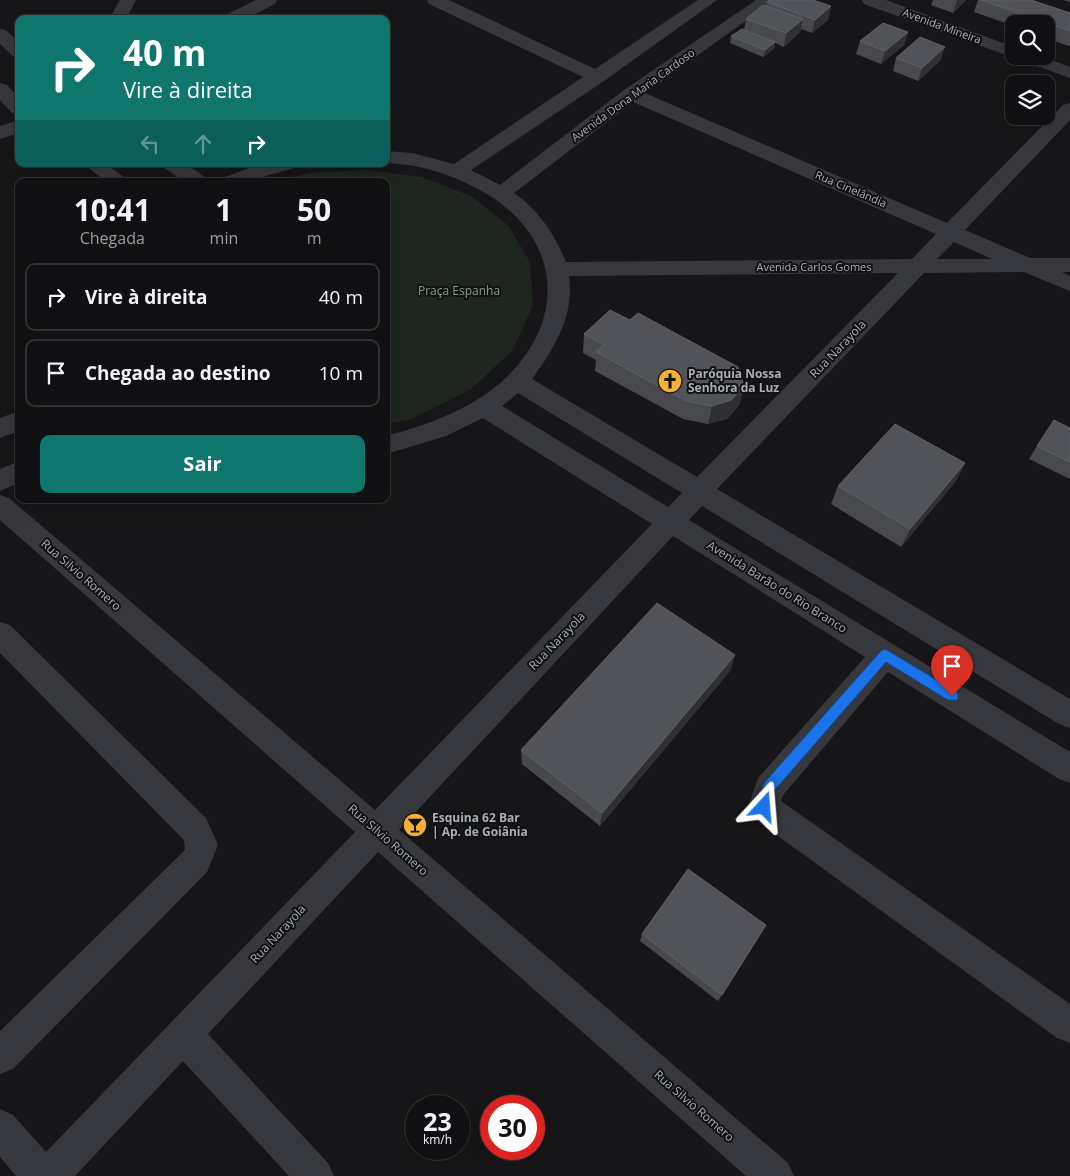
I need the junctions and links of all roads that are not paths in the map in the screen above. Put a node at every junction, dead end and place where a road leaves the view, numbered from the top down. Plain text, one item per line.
1 (128, 0) edge
2 (269, 0) edge
3 (435, 0) edge
4 (709, 0) edge
5 (767, 0) edge
6 (870, 0) edge
7 (119, 15) edge
8 (240, 15) edge
9 (0, 34) edge
10 (15, 48) edge
11 (1005, 50) edge
12 (1046, 65) edge
13 (1070, 74) edge
14 (598, 76) junction
15 (0, 89) edge
16 (631, 94) junction
17 (15, 105) edge
18 (1070, 110) edge
19 (15, 127) edge
20 (0, 133) edge
21 (390, 157) edge
22 (98, 167) edge
23 (174, 167) edge
24 (270, 167) edge
25 (457, 170) junction
26 (114, 178) edge
27 (192, 178) edge
28 (240, 178) edge
29 (502, 193) junction
30 (951, 232) junction
31 (1026, 265) junction
32 (1070, 265) edge
33 (918, 266) junction
34 (558, 269) junction
35 (1070, 284) edge
36 (516, 382) junction
37 (484, 407) junction
38 (15, 422) edge
39 (0, 429) edge
40 (390, 444) edge
41 (15, 473) edge
42 (0, 481) edge
43 (700, 491) junction
44 (0, 505) edge
45 (671, 521) junction
46 (0, 634) edge
47 (885, 655) junction
48 (1070, 715) edge
49 (1070, 769) edge
50 (376, 831) junction
51 (1070, 1025) edge
52 (184, 1034) junction
53 (0, 1056) edge
54 (0, 1128) edge
55 (41, 1176) edge
56 (49, 1176) edge
57 (315, 1176) edge
58 (775, 1176) edge

1 - 7 street
2 - 8 street
3 - 14 street
4 - 14 street
5 - 16 street, Avenida Dona Maria Cardoso
6 - 11 street, Avenida Mineira
9 - 10 street
12 - 13 street
14 - 25 street
15 - 17 street
16 - 29 street, Avenida Dona Maria Cardoso
16 - 30 street, Rua Cinelândia
18 - 30 street, Rua Narayola
19 - 20 street
21 - 25 street
22 - 26 street
23 - 27 street
24 - 28 street
25 - 29 street
29 - 34 street
30 - 31 street, Rua Cinelândia
30 - 33 street, Rua Narayola
31 - 32 street, Avenida Carlos Gomes
31 - 33 street, Avenida Carlos Gomes
31 - 35 street, Rua Cinelândia
33 - 34 street, Avenida Carlos Gomes
33 - 43 street, Rua Narayola
34 - 36 street
36 - 37 street
36 - 43 street
37 - 40 street
37 - 45 street, Avenida Barão do Rio Branco
38 - 39 street
41 - 42 street
43 - 45 street, Rua Narayola
43 - 48 street
44 - 50 street, Rua Silvio Romero
45 - 47 street, Avenida Barão do Rio Branco
45 - 50 street, Rua Narayola
46 - 53 street
47 - 49 street, Avenida Barão do Rio Branco
47 - 51 street
50 - 52 street, Rua Narayola
50 - 58 street, Rua Silvio Romero
52 - 56 street, Rua Narayola
52 - 57 street
54 - 55 street

